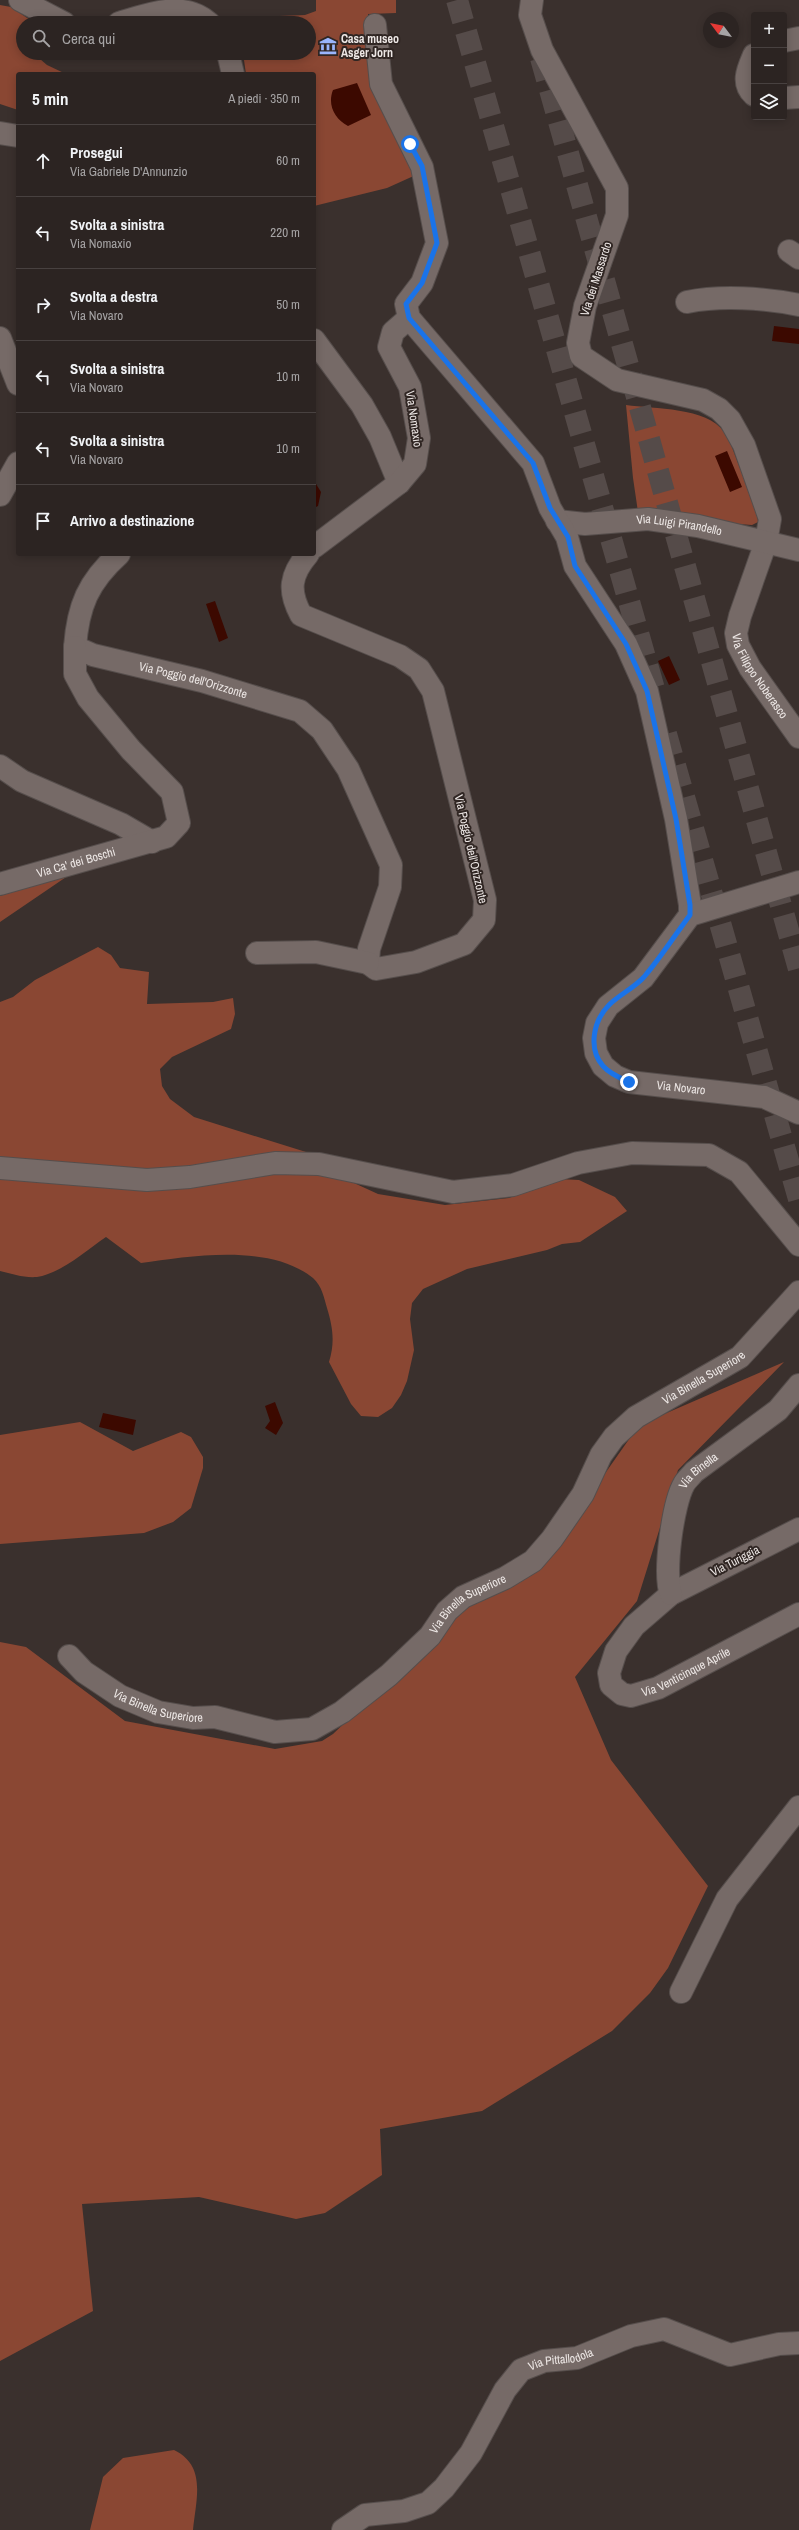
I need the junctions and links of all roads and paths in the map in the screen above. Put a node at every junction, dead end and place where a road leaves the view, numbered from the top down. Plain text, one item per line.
1 (20, 0) edge
2 (532, 0) edge
3 (51, 16) edge
4 (144, 16) edge
5 (199, 16) edge
6 (375, 25) dead end
7 (799, 38) edge
8 (787, 40) edge
9 (230, 60) edge
10 (751, 62) edge
11 (233, 72) edge
12 (751, 91) edge
13 (799, 97) edge
14 (787, 98) edge
15 (0, 133) edge
16 (16, 136) edge
17 (687, 302) dead end
18 (799, 305) edge
19 (409, 318) junction
20 (0, 338) edge
21 (316, 343) edge
22 (16, 379) edge
23 (16, 467) edge
24 (399, 483) junction
25 (0, 495) edge
26 (557, 521) junction
27 (766, 542) junction
28 (316, 545) edge
29 (799, 550) edge
30 (117, 556) edge
31 (306, 556) edge
32 (75, 647) junction
33 (799, 737) edge
34 (0, 766) edge
35 (152, 842) junction
36 (799, 882) edge
37 (0, 884) edge
38 (690, 915) junction
39 (257, 953) dead end
40 (368, 963) junction
41 (799, 1113) edge
42 (0, 1168) edge
43 (799, 1245) edge
44 (799, 1292) edge
45 (799, 1385) edge
46 (799, 1529) edge
47 (671, 1594) junction
48 (799, 1614) edge
49 (69, 1656) dead end
50 (799, 1807) edge
51 (681, 1992) dead end
52 (799, 2343) edge
53 (342, 2530) edge

1 - 3 street
2 - 27 street, Via dei Massardo
4 - 5 street
6 - 19 street
7 - 8 street
9 - 11 street
10 - 12 street
13 - 14 street
15 - 16 street
17 - 18 street
19 - 24 street, Via Nomaxio
19 - 26 street
20 - 22 street
21 - 24 street
23 - 25 street
24 - 28 street
26 - 27 street, Via Luigi Pirandello
26 - 38 street
27 - 29 street, Via Luigi Pirandello
27 - 33 street, Via Filippo Noberasco
30 - 32 street
31 - 40 street, Via Poggio dell'Orizzonte
32 - 35 street
32 - 40 street, Via Poggio dell'Orizzonte
34 - 35 street
35 - 37 street, Via Ca' dei Boschi
36 - 38 street
38 - 41 street, Via Novaro
39 - 40 street
42 - 43 street
44 - 49 street, Via Binella Superiore
45 - 47 street, Via Binella
46 - 47 street, Via Turiggia
47 - 48 street, Via Venticinque Aprile
50 - 51 street
52 - 53 street, Via Pittallodola

